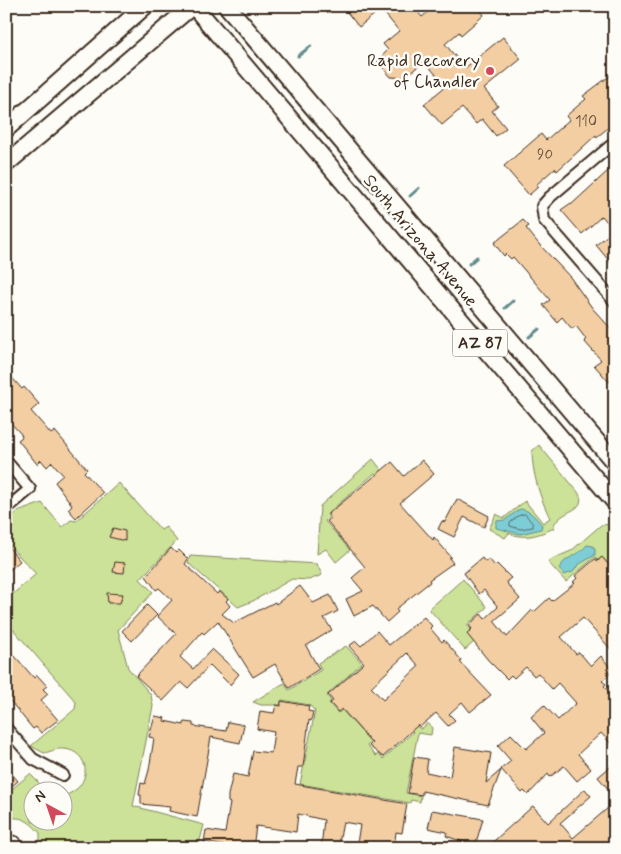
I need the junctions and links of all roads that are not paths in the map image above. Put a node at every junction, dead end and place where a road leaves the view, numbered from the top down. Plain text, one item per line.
1 (145, 6) edge
2 (193, 6) edge
3 (227, 6) edge
4 (6, 129) edge
5 (615, 142) edge
6 (6, 164) edge
7 (417, 230) junction
8 (397, 246) junction
9 (615, 302) edge
10 (6, 462) edge
11 (615, 463) edge
12 (615, 502) edge
13 (6, 509) edge
14 (6, 728) edge
15 (63, 775) dead end

1 - 4 main road
2 - 6 main road
2 - 8 main road, South Arizona Avenue / AZ 87
3 - 7 main road, South Arizona Avenue / AZ 87
5 - 9 street
7 - 8 main road
7 - 11 main road, South Arizona Avenue / AZ 87
8 - 12 main road, South Arizona Avenue / AZ 87
10 - 13 street
14 - 15 street

